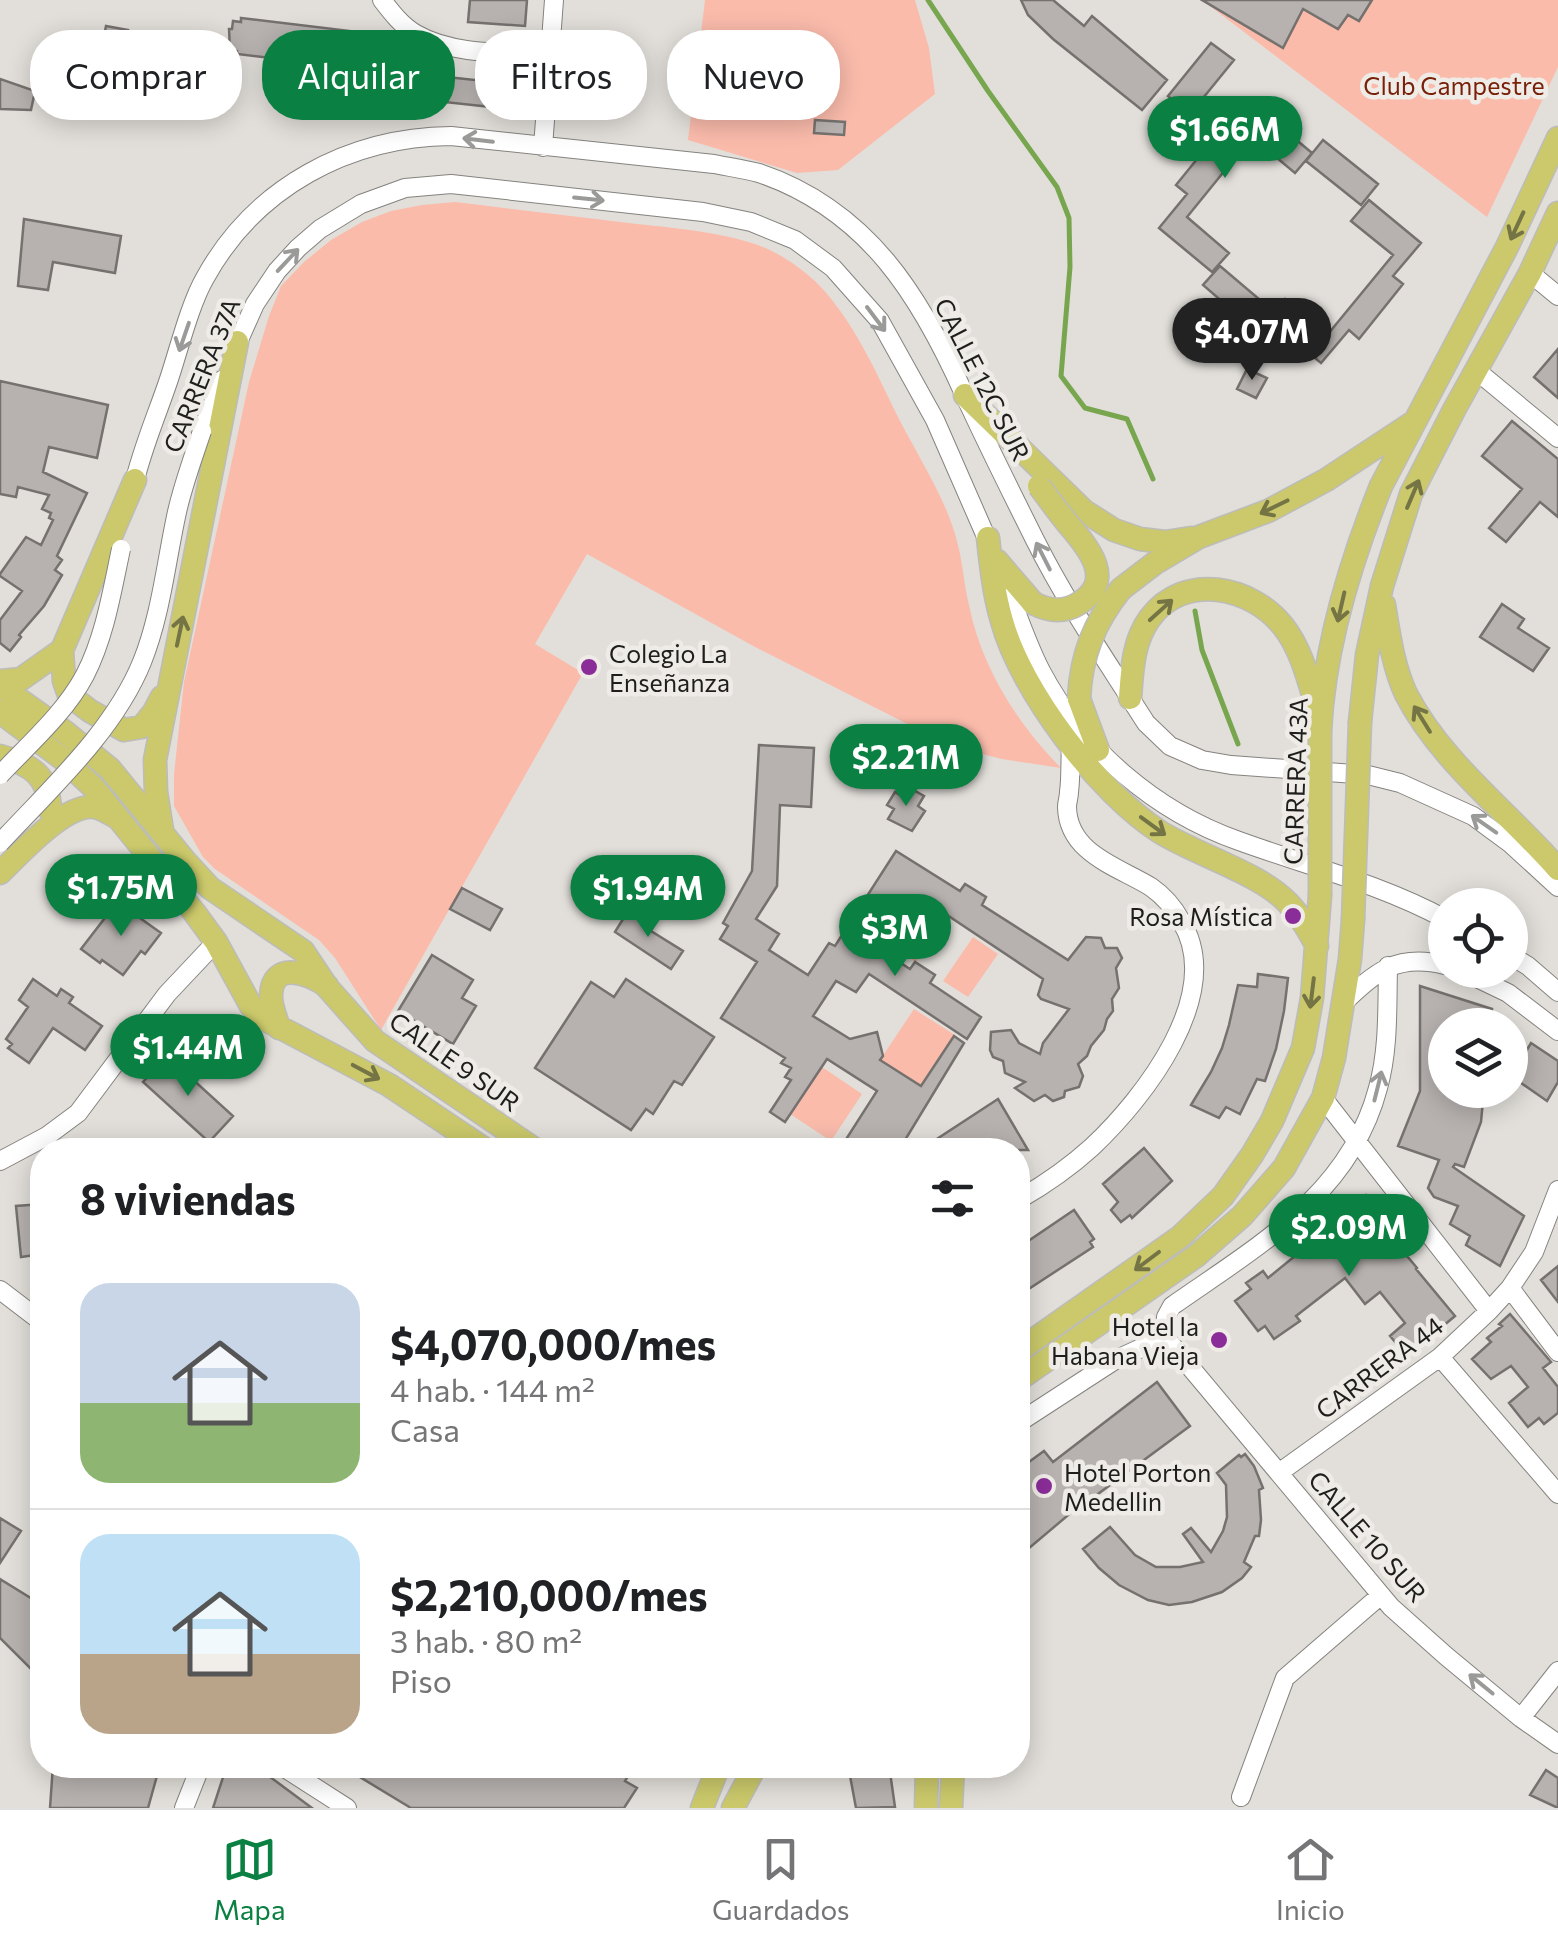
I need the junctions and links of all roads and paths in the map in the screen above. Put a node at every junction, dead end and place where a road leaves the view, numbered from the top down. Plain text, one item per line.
1 (382, 0) edge
2 (554, 0) edge
3 (552, 30) edge
4 (475, 49) edge
5 (545, 120) edge
6 (1558, 138) edge
7 (543, 147) junction
8 (1558, 213) edge
9 (1530, 273) junction
10 (1558, 296) edge
11 (238, 342) junction
12 (1478, 371) junction
13 (965, 395) junction
14 (1416, 420) junction
15 (994, 423) junction
16 (1558, 438) edge
17 (135, 480) junction
18 (1200, 537) junction
19 (988, 538) junction
20 (997, 561) junction
21 (1382, 586) junction
22 (62, 650) junction
23 (170, 681) junction
24 (0, 684) edge
25 (1130, 698) junction
26 (0, 712) edge
27 (1321, 725) junction
28 (1071, 746) junction
29 (1098, 750) junction
30 (0, 756) edge
31 (0, 776) edge
32 (1100, 780) junction
33 (1070, 792) junction
34 (120, 818) junction
35 (48, 828) junction
36 (162, 830) junction
37 (0, 843) edge
38 (1558, 868) edge
39 (0, 872) edge
40 (1558, 887) edge
41 (1428, 911) edge
42 (216, 942) junction
43 (1317, 946) junction
44 (1428, 964) edge
45 (1388, 966) junction
46 (1528, 966) edge
47 (327, 987) junction
48 (1498, 988) edge
49 (1558, 992) edge
50 (1342, 1004) junction
51 (1535, 1012) junction
52 (1558, 1020) edge
53 (279, 1028) junction
54 (1558, 1031) edge
55 (1323, 1098) junction
56 (44, 1138) edge
57 (468, 1138) edge
58 (518, 1138) edge
59 (1356, 1143) junction
60 (30, 1145) edge
61 (0, 1161) edge
62 (1030, 1192) edge
63 (1558, 1193) edge
64 (1510, 1288) junction
65 (0, 1290) edge
66 (1488, 1312) junction
67 (30, 1313) edge
68 (1165, 1336) junction
69 (1030, 1343) edge
70 (1558, 1352) edge
71 (1440, 1356) junction
72 (1030, 1373) edge
73 (1030, 1415) edge
74 (1280, 1472) junction
75 (1558, 1494) edge
76 (1382, 1595) junction
77 (1558, 1671) edge
78 (1521, 1718) junction
79 (1558, 1744) edge
80 (196, 1778) edge
81 (300, 1778) edge
82 (706, 1778) edge
83 (714, 1778) edge
84 (737, 1778) edge
85 (749, 1778) edge
86 (927, 1778) edge
87 (952, 1778) edge
88 (1241, 1798) dead end
89 (184, 1808) edge
90 (347, 1808) edge
91 (702, 1808) edge
92 (724, 1808) edge
93 (733, 1808) edge
94 (926, 1808) edge
95 (951, 1808) edge

1 - 4 street
2 - 3 street
5 - 7 street
6 -> 14 main road, CARRERA 43A
7 - 13 street, CALLE 12C SUR
7 -> 17 street, CARRERA 37A
8 - 9 main road
9 - 10 street
9 - 12 main road
11 -> 19 street, CARRERA 37A
23 -> 11 main road
11 - 37 street, CARRERA 37A, bridge
12 - 16 street
21 -> 12 main road
13 - 15 main road
25 -> 13 street, CALLE 12C SUR
14 -> 18 main road
14 -> 27 main road, CARRERA 43A
15 - 18 main road
15 - 20 main road, bridge
17 - 22 main road
17 - 31 street, CARRERA 37A, bridge
18 - 29 main road, bridge
19 - 20 street
19 - 28 main road
20 - 29 street
38 -> 21 main road
21 - 50 main road, bridge
22 - 23 main road
22 - 24 main road
23 - 36 main road
24 - 36 main road, CALLE 9 SUR
25 -> 27 main road
40 -> 25 street, CALLE 12C SUR
26 - 34 main road
27 - 43 main road, CARRERA 43A, bridge
28 - 32 main road
28 - 33 street
29 - 41 street
30 - 35 main road
32 - 33 street
32 -> 43 main road
33 - 62 street
34 - 35 main road
34 - 42 main road
35 - 39 main road
36 - 47 main road, CALLE 9 SUR
42 - 53 main road
42 - 56 street
43 -> 69 main road, CARRERA 43A
44 - 45 street
45 - 50 street
59 -> 45 street
46 - 49 street
47 - 53 main road
47 - 58 main road, CALLE 9 SUR
48 - 51 street
50 - 55 main road
51 - 52 street
51 - 54 street
53 -> 57 main road
55 - 59 street
55 - 72 main road
59 - 66 street
59 - 68 street
60 - 61 street
63 - 64 street, CARRERA 44
64 - 66 street, CARRERA 44
64 - 70 street
65 - 67 street
66 - 71 street, CARRERA 44
68 - 73 street
68 - 74 street, CALLE 10 SUR
71 - 74 street, CARRERA 44
71 - 75 street
74 - 76 street, CALLE 10 SUR
78 -> 76 street, CALLE 10 SUR
76 - 88 street
77 - 78 street
78 - 79 street, CALLE 10 SUR
80 - 89 street
81 - 90 street
82 - 91 main road
83 - 91 main road
84 - 92 main road
85 - 93 main road
86 - 94 main road
87 - 95 main road

